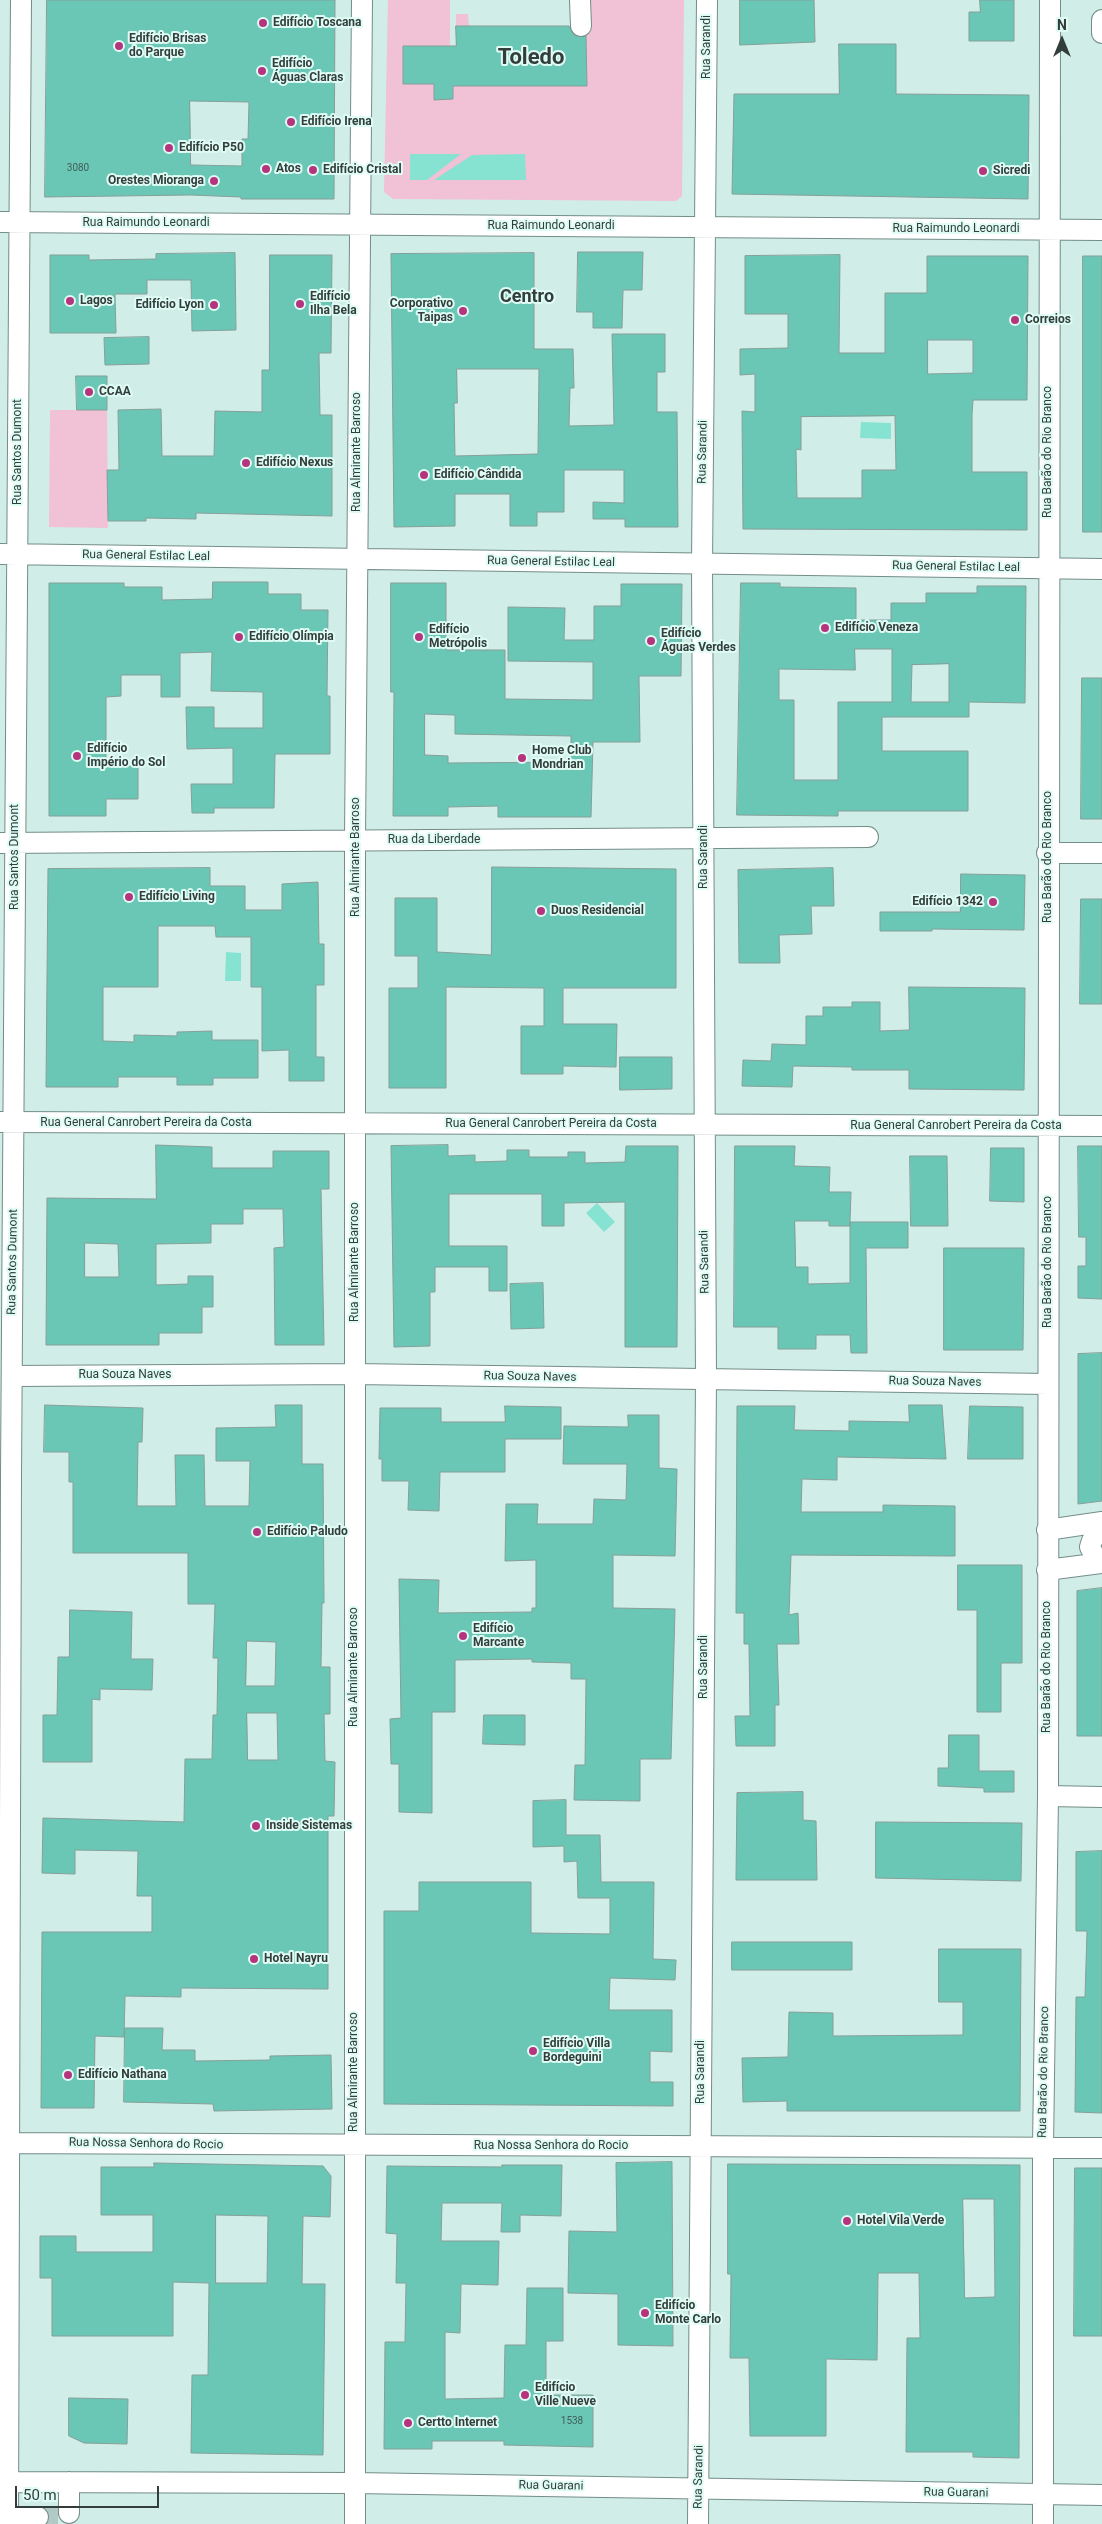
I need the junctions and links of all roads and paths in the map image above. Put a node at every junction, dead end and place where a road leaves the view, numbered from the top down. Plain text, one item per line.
1 (21, 0) edge
2 (362, 0) edge
3 (580, 0) edge
4 (707, 0) edge
5 (1050, 0) edge
6 (1102, 20) edge
7 (581, 26) dead end
8 (1102, 33) edge
9 (9, 222) edge
10 (359, 225) junction
11 (706, 227) junction
12 (1049, 230) junction
13 (1102, 230) edge
14 (8, 554) edge
15 (356, 559) junction
16 (702, 564) junction
17 (1048, 568) junction
18 (1102, 569) edge
19 (868, 837) dead end
20 (704, 839) junction
21 (355, 840) junction
22 (7, 843) edge
23 (1047, 853) junction
24 (1102, 853) edge
25 (7, 1122) edge
26 (356, 1123) junction
27 (703, 1125) junction
28 (1048, 1126) junction
29 (1102, 1126) edge
30 (354, 1374) junction
31 (12, 1376) junction
32 (706, 1379) junction
33 (1048, 1384) junction
34 (5, 1474) edge
35 (1102, 1522) edge
36 (1047, 1530) junction
37 (1102, 1534) edge
38 (1100, 1563) edge
39 (1047, 1570) junction
40 (1048, 1796) junction
41 (1102, 1797) edge
42 (5, 2143) edge
43 (354, 2146) junction
44 (700, 2147) junction
45 (1043, 2148) junction
46 (1102, 2148) edge
47 (4, 2482) edge
48 (69, 2482) junction
49 (355, 2483) junction
50 (699, 2489) junction
51 (1043, 2495) junction
52 (1102, 2495) edge
53 (69, 2513) dead end
54 (38, 2517) tunnel mouth
55 (8, 2521) edge
56 (355, 2524) edge
57 (698, 2524) edge
58 (1043, 2524) edge

1 - 9 street, Rua Santos Dumont
2 - 10 street, Rua Almirante Barroso
3 - 7 street
4 - 11 street, Rua Sarandi
5 - 12 street, Rua Barão do Rio Branco
6 - 8 street
9 - 10 street, Rua Raimundo Leonardi
9 - 14 street, Rua Santos Dumont
10 - 11 street, Rua Raimundo Leonardi
10 - 15 street, Rua Almirante Barroso
11 - 12 street, Rua Raimundo Leonardi
11 - 16 street, Rua Sarandi
12 - 13 street, Rua Raimundo Leonardi
12 - 17 street, Rua Barão do Rio Branco
14 - 15 street, Rua General Estilac Leal
14 - 22 street, Rua Santos Dumont
15 - 16 street, Rua General Estilac Leal
15 - 21 street, Rua Almirante Barroso
16 - 17 street, Rua General Estilac Leal
16 - 20 street, Rua Sarandi
17 - 18 street, Rua General Estilac Leal
17 - 23 street, Rua Barão do Rio Branco
19 - 20 street, Rua da Liberdade
20 - 21 street, Rua da Liberdade
20 - 27 street, Rua Sarandi
21 - 22 street, Rua da Liberdade
21 - 26 street, Rua Almirante Barroso
22 - 25 street, Rua Santos Dumont
23 - 24 street
23 - 28 street, Rua Barão do Rio Branco
25 - 26 street, Rua General Canrobert Pereira da Costa
25 - 31 street, Rua Santos Dumont
26 - 27 street, Rua General Canrobert Pereira da Costa
26 - 30 street, Rua Almirante Barroso
27 - 28 street, Rua General Canrobert Pereira da Costa
27 - 32 street, Rua Sarandi
28 - 29 street, Rua General Canrobert Pereira da Costa
28 - 33 street, Rua Barão do Rio Branco
30 - 31 street, Rua Souza Naves
30 - 32 street, Rua Souza Naves
30 - 43 street, Rua Almirante Barroso
31 - 34 street, Rua Santos Dumont
32 - 33 street, Rua Souza Naves
32 - 44 street, Rua Sarandi
33 - 36 street, Rua Barão do Rio Branco
34 - 42 street, Rua Santos Dumont
35 - 36 street
36 - 39 street, Rua Barão do Rio Branco
37 - 38 street
38 - 39 street
39 - 40 street, Rua Barão do Rio Branco
40 - 41 street
40 - 45 street, Rua Barão do Rio Branco
42 - 43 street, Rua Nossa Senhora do Rocio
42 - 47 street, Rua Santos Dumont
43 - 44 street, Rua Nossa Senhora do Rocio
43 - 49 street, Rua Almirante Barroso
44 - 45 street, Rua Nossa Senhora do Rocio
44 - 50 street, Rua Sarandi
45 - 46 street, Rua Nossa Senhora do Rocio
45 - 51 street, Rua Barão do Rio Branco
47 - 48 street, Rua Guarani
47 - 55 street, Rua Santos Dumont
48 - 49 street, Rua Guarani
48 - 53 street
49 - 50 street, Rua Guarani
49 - 56 street, Rua Almirante Barroso
50 - 51 street, Rua Guarani
50 - 57 street, Rua Sarandi
51 - 52 street, Rua Guarani
51 - 58 street, Rua Barão do Rio Branco
54 - 55 street

